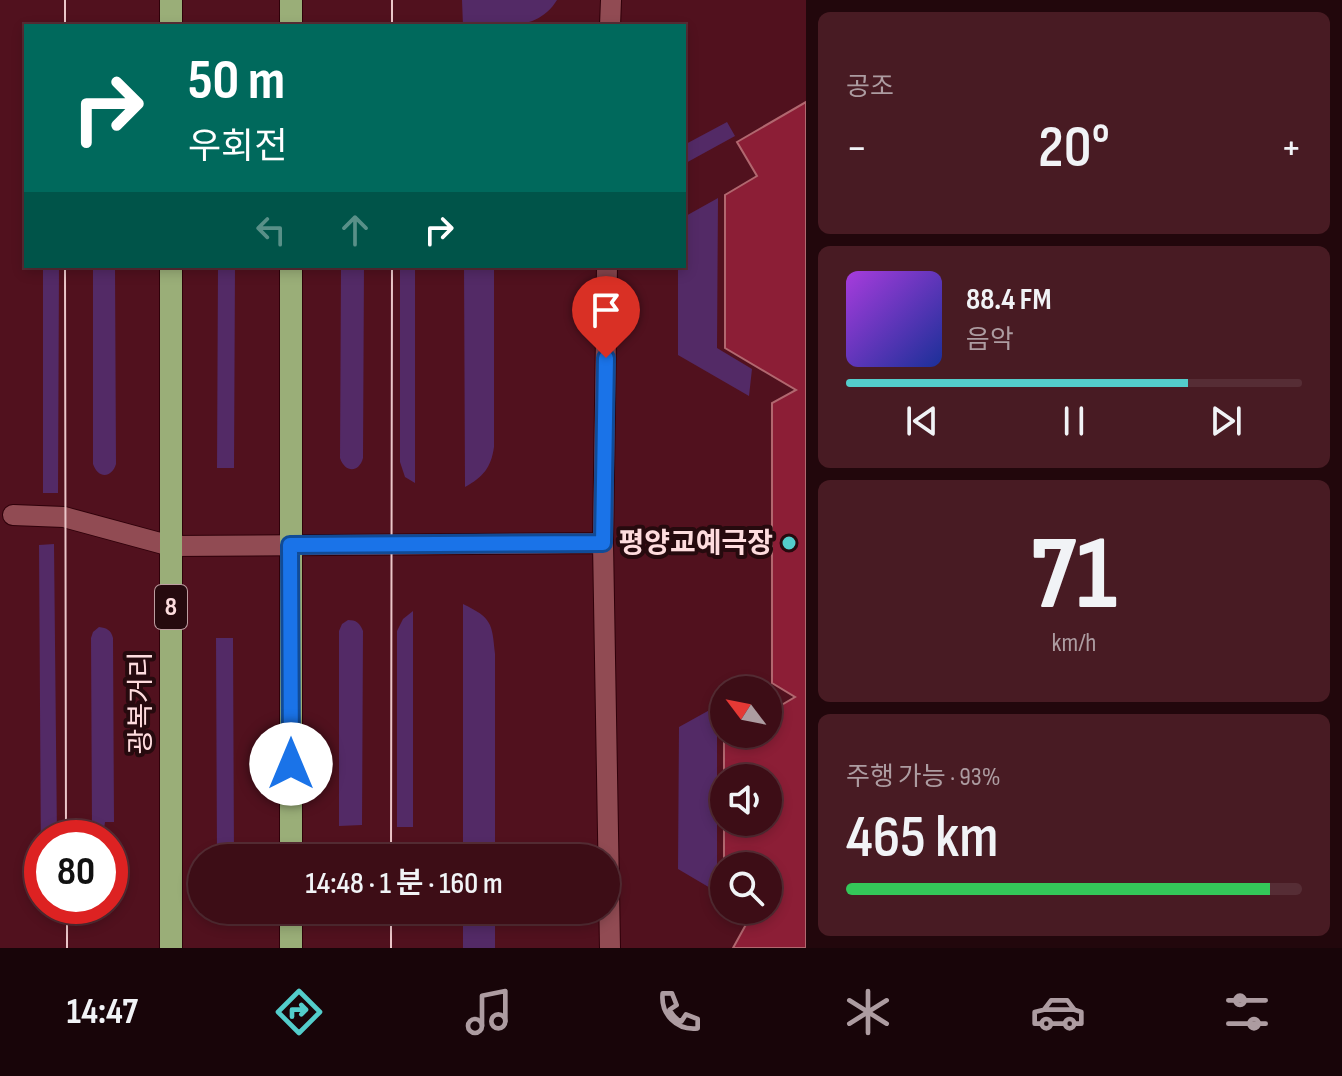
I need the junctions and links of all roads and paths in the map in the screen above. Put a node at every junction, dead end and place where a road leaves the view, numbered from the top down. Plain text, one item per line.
1 (171, 0) edge
2 (291, 0) edge
3 (611, 0) edge
4 (171, 24) edge
5 (291, 24) edge
6 (610, 24) edge
7 (171, 268) edge
8 (291, 268) edge
9 (607, 268) edge
10 (13, 515) dead end
11 (603, 543) junction
12 (290, 545) junction
13 (171, 546) junction
14 (291, 844) edge
15 (291, 924) edge
16 (171, 948) edge
17 (291, 948) edge
18 (610, 948) edge

1 - 4 highway
2 - 5 highway
3 - 6 street
7 - 13 highway, 광복거리 / 8
8 - 12 highway
9 - 11 street
10 - 13 street
11 - 12 street
11 - 18 street
12 - 13 street
12 - 14 highway
13 - 16 highway, 광복거리 / 8
15 - 17 highway

